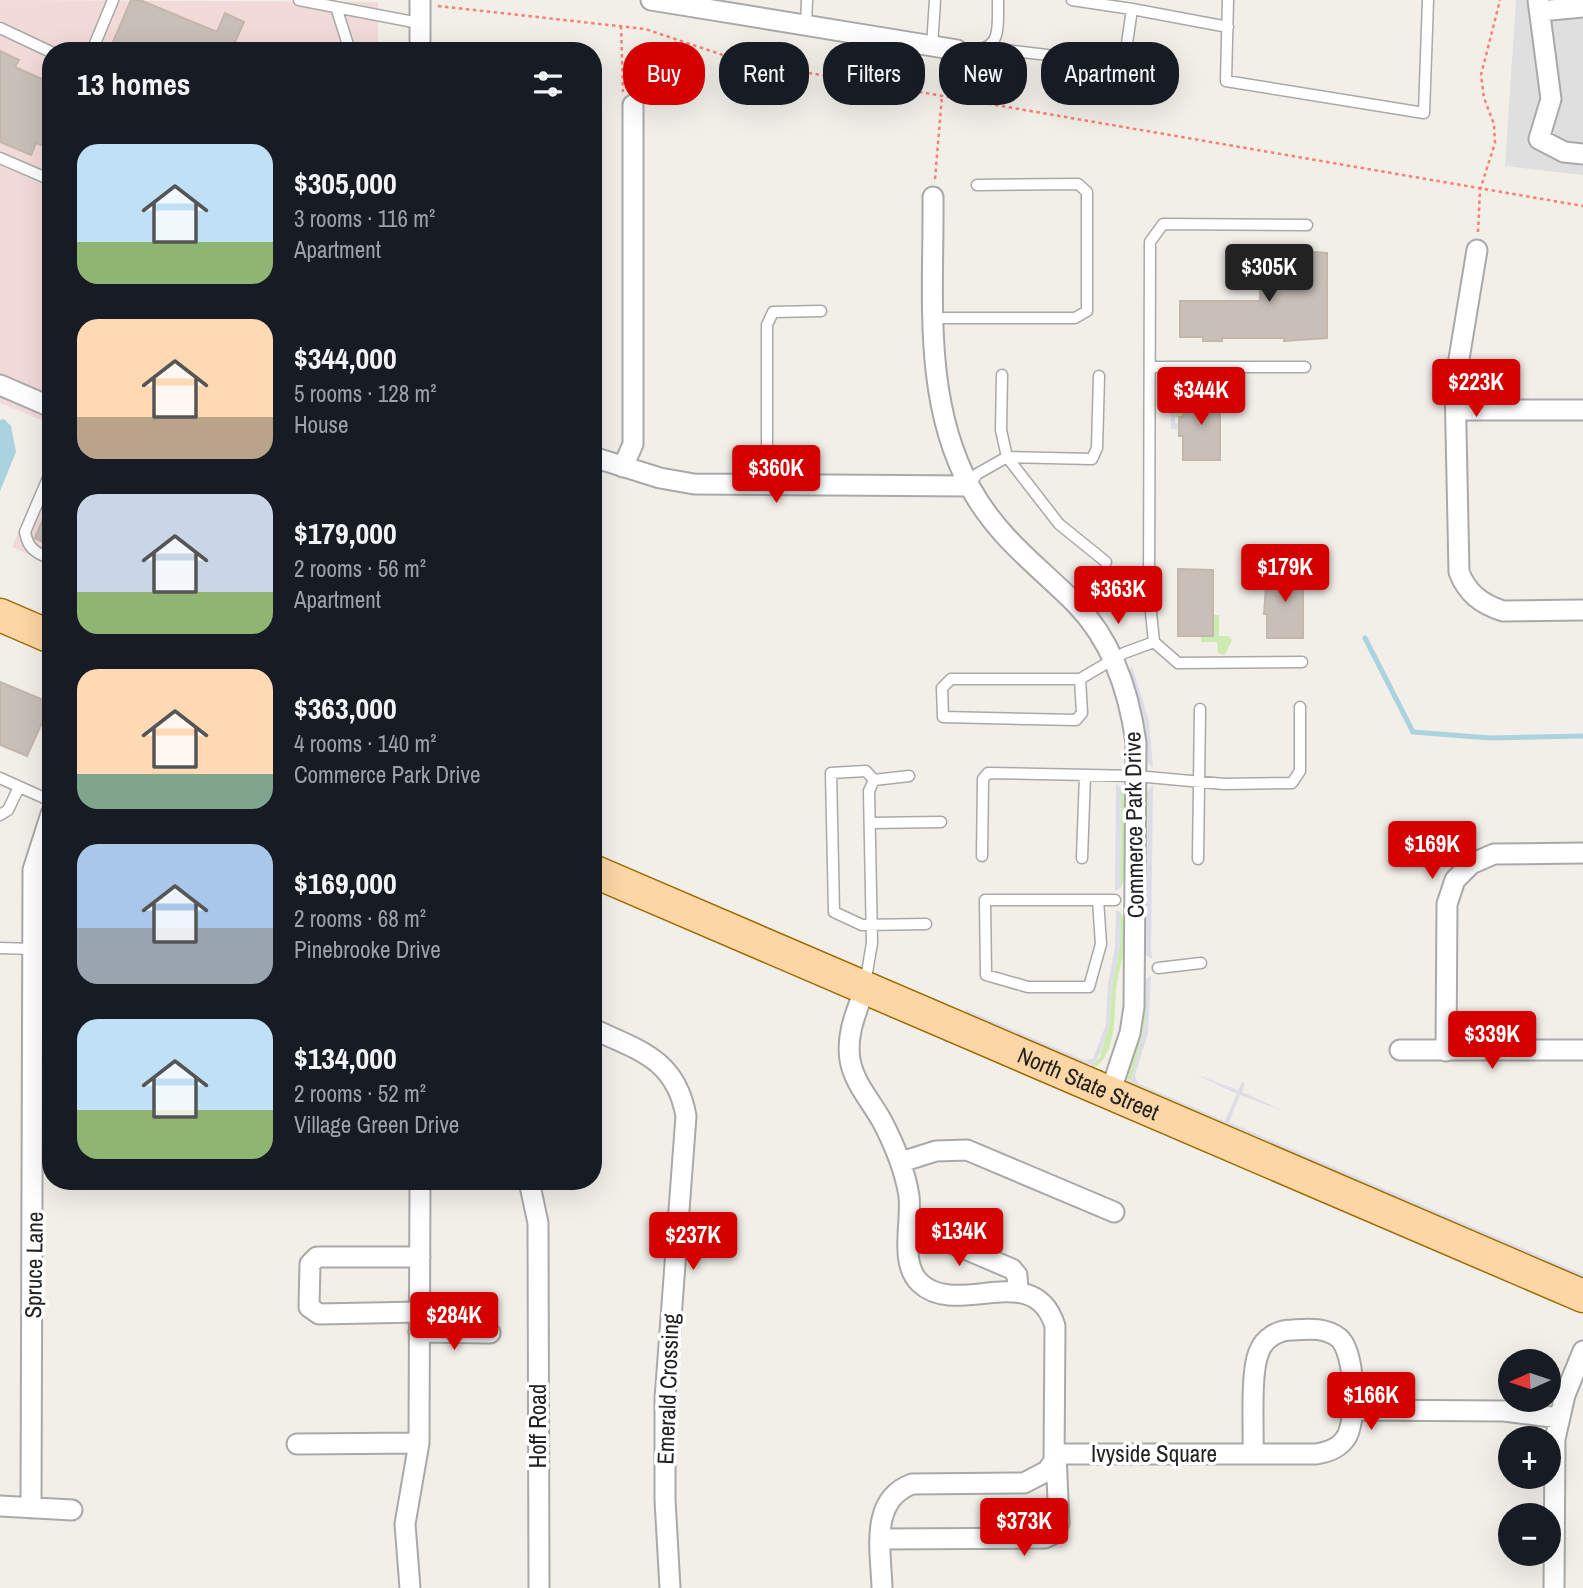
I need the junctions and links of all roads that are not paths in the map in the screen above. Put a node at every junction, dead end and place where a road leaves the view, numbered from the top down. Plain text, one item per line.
1 (113, 0) edge
2 (299, 0) edge
3 (651, 0) edge
4 (807, 0) edge
5 (935, 0) edge
6 (998, 0) edge
7 (1072, 0) edge
8 (1228, 0) edge
9 (1428, 0) edge
10 (427, 3) edge
11 (1539, 5) edge
12 (337, 7) junction
13 (1583, 7) edge
14 (1132, 9) junction
15 (419, 23) junction
16 (806, 25) junction
17 (1228, 27) junction
18 (0, 28) edge
19 (96, 42) edge
20 (347, 42) edge
21 (420, 42) edge
22 (994, 42) edge
23 (932, 46) junction
24 (939, 47) edge
25 (42, 48) edge
26 (1027, 53) edge
27 (628, 105) edge
28 (1583, 154) edge
29 (0, 158) edge
30 (42, 176) edge
31 (977, 185) dead end
32 (933, 197) road end
33 (1307, 225) dead end
34 (1477, 250) road end
35 (821, 311) dead end
36 (934, 318) junction
37 (1305, 367) dead end
38 (1150, 368) junction
39 (1002, 375) dead end
40 (1099, 376) dead end
41 (0, 385) edge
42 (42, 403) edge
43 (1456, 410) junction
44 (1583, 410) edge
45 (1007, 457) junction
46 (602, 460) edge
47 (623, 467) junction
48 (766, 485) junction
49 (970, 486) junction
50 (42, 492) edge
51 (42, 555) edge
52 (1106, 562) dead end
53 (1583, 610) edge
54 (0, 615) edge
55 (42, 633) edge
56 (1154, 642) junction
57 (1114, 660) junction
58 (1303, 662) dead end
59 (1080, 679) junction
60 (1300, 707) dead end
61 (1200, 709) dead end
62 (1085, 775) junction
63 (909, 776) dead end
64 (1136, 776) junction
65 (0, 778) edge
66 (874, 780) junction
67 (1199, 780) junction
68 (19, 787) junction
69 (42, 797) edge
70 (0, 815) edge
71 (941, 822) dead end
72 (870, 823) junction
73 (42, 842) edge
74 (1583, 853) edge
75 (982, 856) dead end
76 (1082, 858) dead end
77 (1198, 859) dead end
78 (602, 875) edge
79 (1098, 900) junction
80 (1125, 900) junction
81 (926, 924) dead end
82 (872, 925) junction
83 (0, 948) edge
84 (33, 949) junction
85 (1201, 963) dead end
86 (1158, 968) dead end
87 (865, 988) junction
88 (602, 1033) edge
89 (1583, 1050) edge
90 (1400, 1051) dead end
91 (1446, 1051) junction
92 (1110, 1093) junction
93 (901, 1162) junction
94 (420, 1190) edge
95 (531, 1190) edge
96 (1114, 1212) dead end
97 (909, 1237) junction
98 (419, 1257) junction
99 (1018, 1292) junction
100 (1583, 1296) edge
101 (419, 1322) junction
102 (490, 1333) dead end
103 (1583, 1351) edge
104 (1352, 1410) junction
105 (1559, 1418) junction
106 (419, 1443) junction
107 (297, 1444) dead end
108 (1056, 1454) junction
109 (1253, 1454) junction
110 (0, 1506) edge
111 (31, 1508) junction
112 (72, 1510) dead end
113 (881, 1539) junction
114 (410, 1588) edge
115 (539, 1588) edge
116 (670, 1588) edge
117 (881, 1588) edge
118 (1554, 1588) edge

1 - 19 lane
2 - 12 lane
3 - 16 street
4 - 16 lane
5 - 23 lane
6 - 22 lane
7 - 14 lane
8 - 17 lane
9 - 17 lane
10 - 15 street
11 - 13 street
11 - 28 street
12 - 15 lane
12 - 20 lane
14 - 17 lane
14 - 26 lane
15 - 21 street
16 - 23 street
18 - 25 lane
23 - 24 street
27 - 47 street
29 - 30 lane
31 - 36 lane
32 - 36 street, Commerce Park Drive
33 - 38 lane
34 - 43 street
35 - 48 lane
36 - 49 street, Commerce Park Drive
37 - 38 lane
38 - 56 lane
39 - 45 lane
40 - 45 lane
41 - 42 street
43 - 44 street
43 - 53 street
45 - 49 lane
45 - 52 lane
46 - 47 street
47 - 48 street
48 - 49 street
49 - 57 street, Commerce Park Drive
50 - 51 lane
54 - 55 main road
56 - 57 lane
56 - 58 lane
57 - 59 lane
57 - 64 street, Commerce Park Drive
59 - 59 lane
60 - 67 lane
61 - 67 lane
62 - 64 lane
62 - 75 lane
62 - 76 lane
63 - 66 lane
64 - 67 lane
64 - 80 street, Commerce Park Drive
65 - 68 lane
66 - 72 lane
66 - 82 lane
67 - 77 lane
68 - 69 lane
68 - 70 lane
71 - 72 lane
72 - 82 lane
73 - 84 street, Spruce Lane
74 - 91 street
78 - 87 main road, North State Street
79 - 79 lane
79 - 80 lane
80 - 92 street, Commerce Park Drive
81 - 82 lane
82 - 87 lane
83 - 84 lane
84 - 111 street, Spruce Lane
85 - 86 lane
87 - 92 main road, North State Street
87 - 93 street
88 - 116 street, Emerald Crossing
89 - 91 street
90 - 91 street
92 - 100 main road, North State Street
93 - 96 street
93 - 97 street
94 - 98 street
95 - 115 street, Hoff Road
97 - 99 street
97 - 99 street
98 - 101 street
98 - 101 street
99 - 108 street
101 - 102 street
101 - 106 street
103 - 105 street
104 - 105 street
104 - 109 street, Ivyside Square
104 - 109 street, Ivyside Square
105 - 118 street
106 - 107 street
106 - 114 street
108 - 109 street, Ivyside Square
108 - 113 street
108 - 113 street
110 - 111 street
111 - 112 street
113 - 117 street

